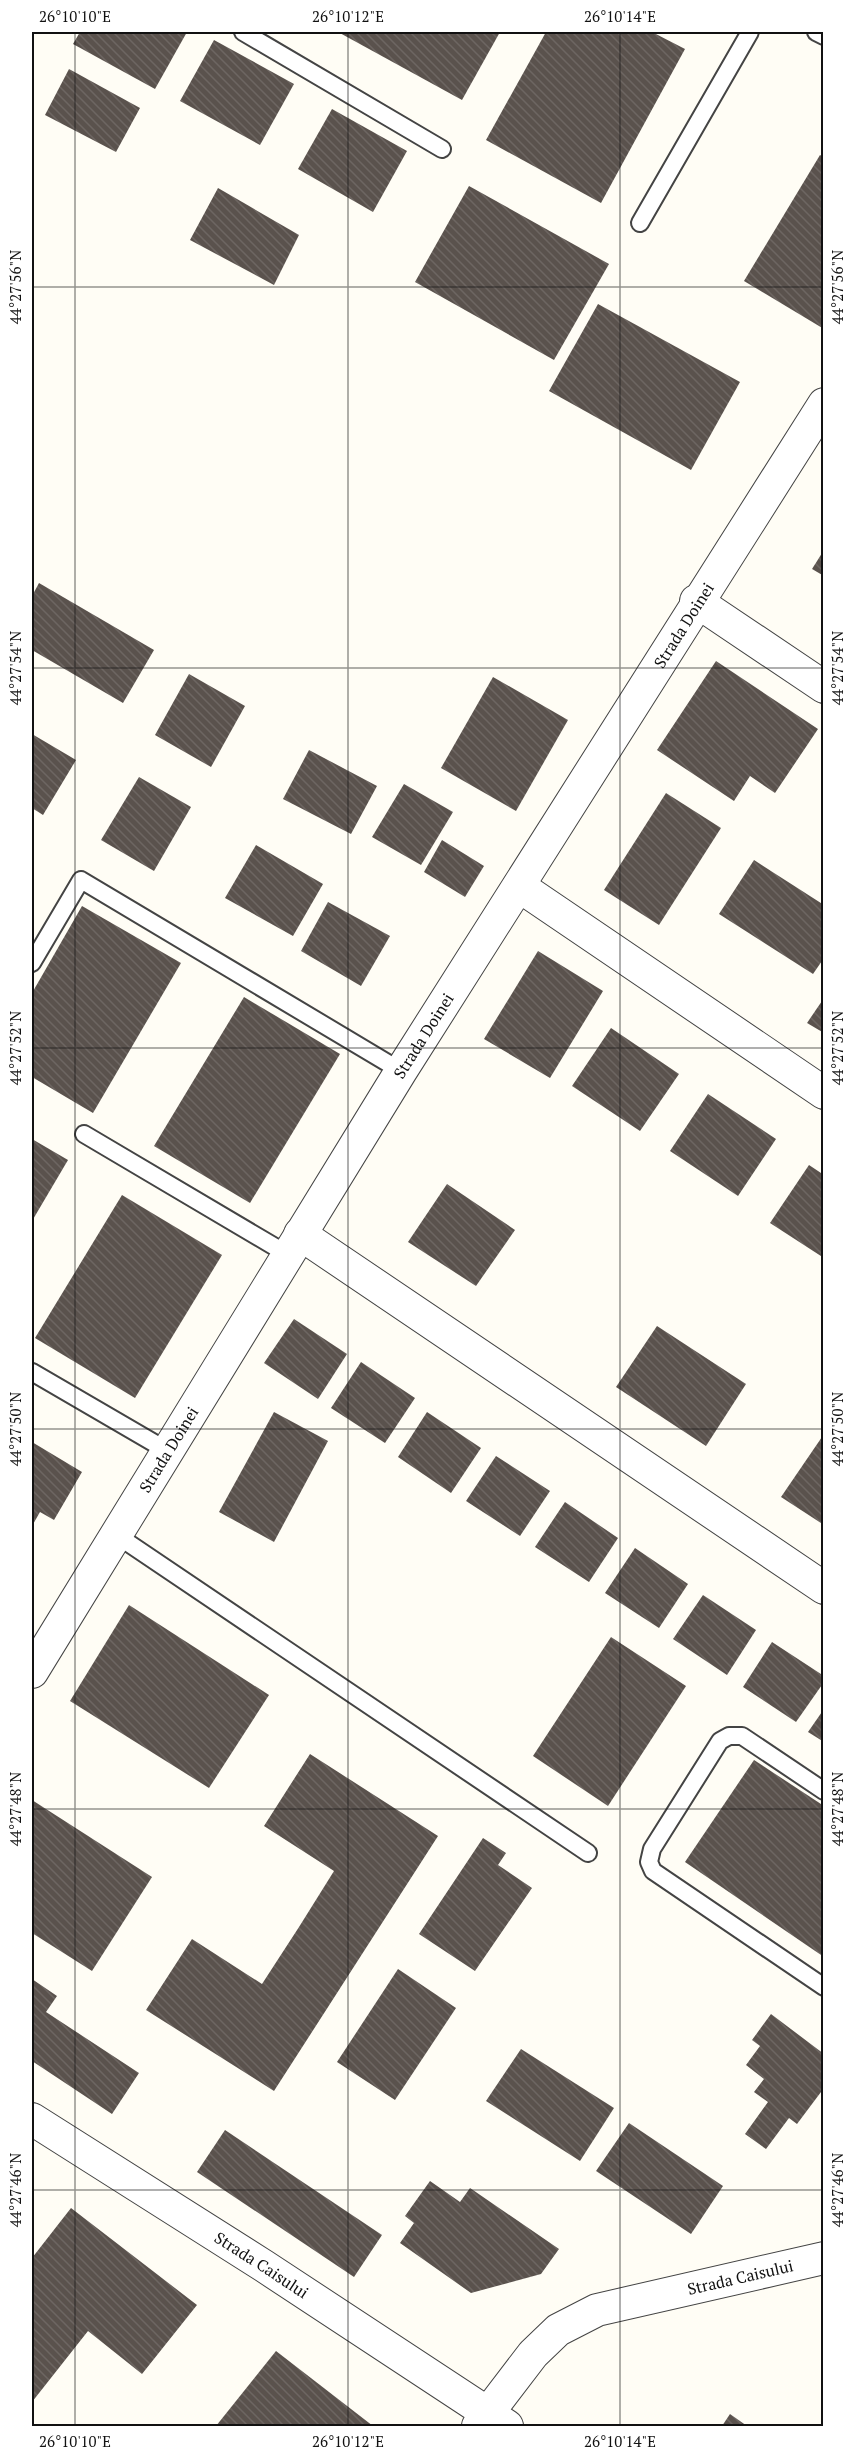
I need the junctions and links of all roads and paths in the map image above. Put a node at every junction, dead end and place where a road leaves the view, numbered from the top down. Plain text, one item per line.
1 (243, 32) edge
2 (750, 32) edge
3 (816, 32) edge
4 (824, 36) edge
5 (442, 149) dead end
6 (640, 223) dead end
7 (824, 404) edge
8 (696, 601) junction
9 (824, 687) edge
10 (519, 886) junction
11 (32, 963) edge
12 (401, 1071) junction
13 (824, 1093) edge
14 (84, 1134) dead end
15 (293, 1244) junction
16 (32, 1372) edge
17 (166, 1450) junction
18 (115, 1534) junction
19 (824, 1588) edge
20 (32, 1672) edge
21 (824, 1791) edge
22 (588, 1854) dead end
23 (824, 1987) edge
24 (32, 2119) edge
25 (824, 2258) edge
26 (491, 2422) edge

1 - 5 lane
2 - 6 lane
3 - 4 lane
7 - 8 street, Strada Doinei
8 - 9 street
8 - 10 street, Strada Doinei
10 - 12 street, Strada Doinei
10 - 13 street
11 - 12 lane
12 - 15 street, Strada Doinei
14 - 15 lane
15 - 17 street, Strada Doinei
15 - 19 street
16 - 17 lane
17 - 18 street, Strada Doinei
18 - 20 street, Strada Doinei
18 - 22 lane
21 - 23 lane
24 - 26 street, Strada Caisului
25 - 26 street, Strada Caisului

